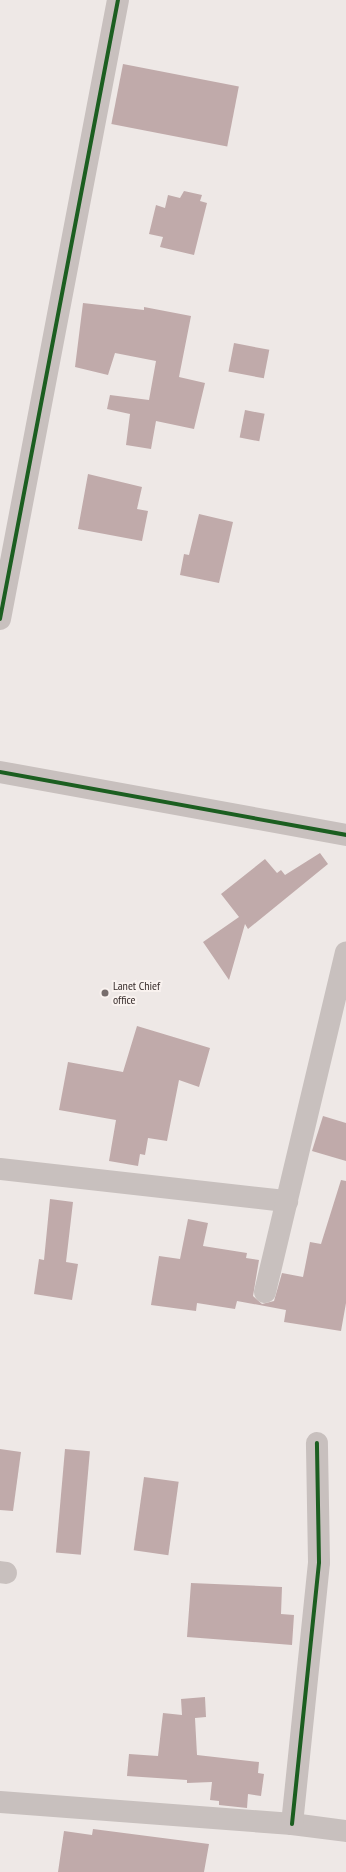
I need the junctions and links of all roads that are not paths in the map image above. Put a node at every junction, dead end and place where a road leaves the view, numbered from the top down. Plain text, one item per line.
1 (118, 0) edge
2 (0, 619) edge
3 (0, 772) edge
4 (346, 835) edge
5 (346, 953) edge
6 (0, 1169) edge
7 (287, 1201) junction
8 (265, 1292) dead end
9 (317, 1443) dead end
10 (0, 1802) edge
11 (292, 1824) junction
12 (346, 1831) edge

1 - 2 street
3 - 4 street
5 - 7 street
6 - 7 street
7 - 8 street
9 - 11 street
10 - 11 street
11 - 12 street

